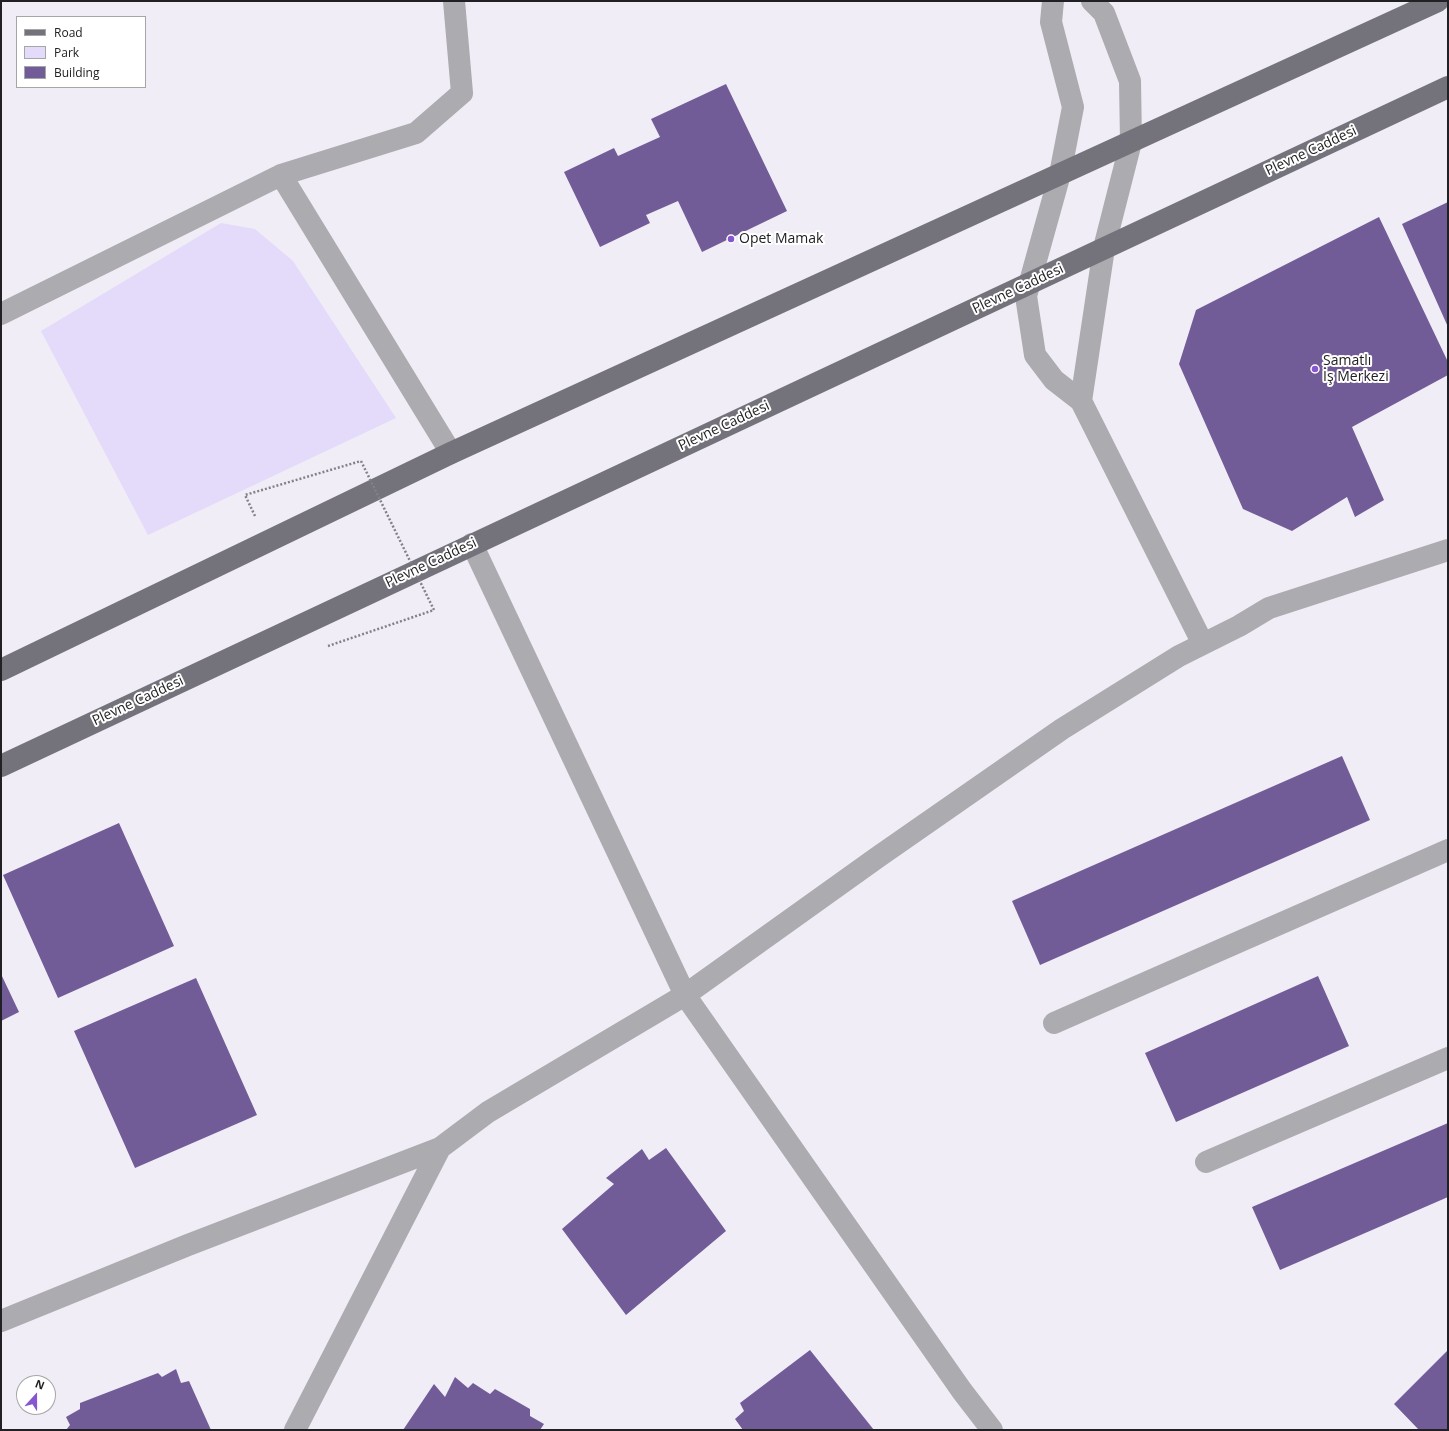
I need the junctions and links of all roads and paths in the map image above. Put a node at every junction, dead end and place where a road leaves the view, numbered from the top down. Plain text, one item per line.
1 (454, 1) edge
2 (1053, 1) edge
3 (1092, 1) edge
4 (1438, 1) edge
5 (1448, 87) edge
6 (1131, 142) junction
7 (1060, 174) junction
8 (281, 175) junction
9 (1104, 248) junction
10 (1030, 283) junction
11 (1, 314) edge
12 (1081, 401) junction
13 (452, 453) junction
14 (245, 495) dead end
15 (472, 544) junction
16 (1448, 550) edge
17 (1203, 644) junction
18 (323, 648) dead end
19 (1, 670) edge
20 (1, 766) edge
21 (1448, 850) edge
22 (685, 995) junction
23 (1054, 1023) dead end
24 (1448, 1058) edge
25 (440, 1148) junction
26 (1206, 1162) dead end
27 (1, 1321) edge
28 (295, 1430) edge
29 (992, 1430) edge

1 - 8 street
2 - 7 street
3 - 6 street
4 - 6 main road
5 - 9 main road, Plevne Caddesi
6 - 7 main road
6 - 9 street
7 - 10 street
7 - 13 main road
8 - 11 street
8 - 13 street
9 - 10 main road, Plevne Caddesi
9 - 12 street
10 - 12 street
10 - 15 main road, Plevne Caddesi
12 - 17 street
13 - 19 main road
14 - 18 path, bridge
15 - 20 main road, Plevne Caddesi
15 - 22 street
16 - 17 street
17 - 22 street
21 - 23 street
22 - 25 street
22 - 29 street
24 - 26 street
25 - 27 street
25 - 28 street

